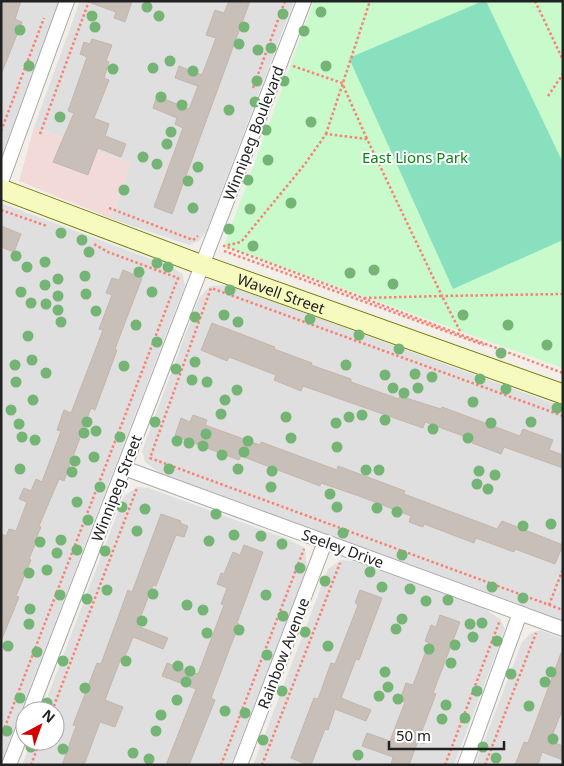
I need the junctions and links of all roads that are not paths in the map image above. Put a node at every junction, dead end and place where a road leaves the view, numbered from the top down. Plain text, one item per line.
1 (67, 1) edge
2 (304, 1) edge
3 (1, 182) edge
4 (1, 189) edge
5 (202, 265) junction
6 (563, 394) edge
7 (124, 468) junction
8 (325, 542) junction
9 (520, 613) junction
10 (563, 629) edge
11 (34, 701) edge
12 (15, 750) edge
13 (9, 765) edge
14 (240, 765) edge
15 (465, 765) edge

1 - 3 street
2 - 5 street, Winnipeg Boulevard
4 - 5 street, Wavell Street
5 - 6 street, Wavell Street
5 - 7 street, Winnipeg Street
7 - 8 street, Seeley Drive
7 - 11 street, Winnipeg Street
8 - 9 street, Seeley Drive
8 - 14 street, Rainbow Avenue
9 - 10 street, Seeley Drive
9 - 15 street
12 - 13 street

